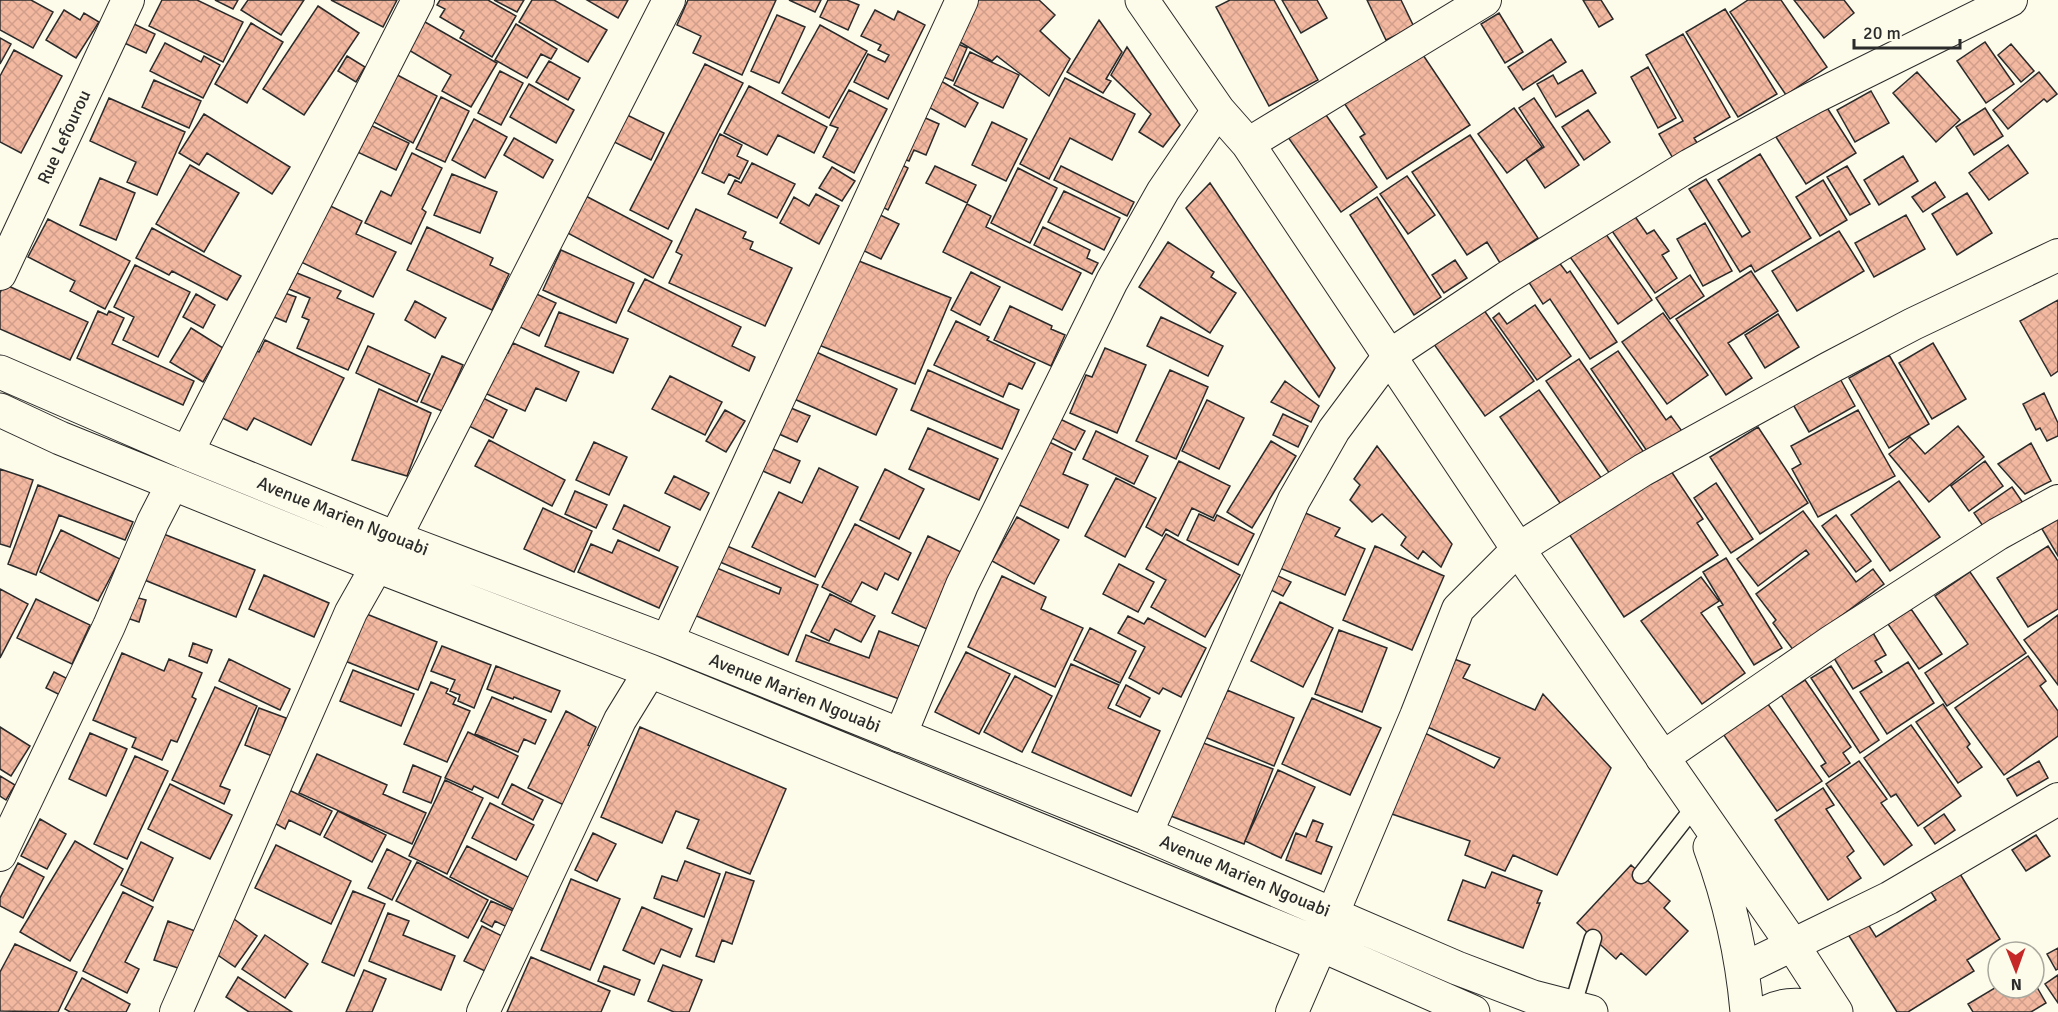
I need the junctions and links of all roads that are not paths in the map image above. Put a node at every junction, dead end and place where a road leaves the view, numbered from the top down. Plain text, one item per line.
1 (128, 0) edge
2 (418, 0) edge
3 (669, 0) edge
4 (962, 0) edge
5 (1142, 0) edge
6 (1485, 0) edge
7 (2011, 0) edge
8 (1218, 110) junction
9 (1248, 144) junction
10 (2058, 255) edge
11 (0, 274) edge
12 (1389, 356) junction
13 (0, 372) edge
14 (0, 410) edge
15 (187, 453) junction
16 (173, 483) junction
17 (2058, 501) edge
18 (395, 538) junction
19 (1518, 549) junction
20 (377, 566) junction
21 (667, 641) junction
22 (650, 671) junction
23 (900, 736) junction
24 (1662, 758) junction
25 (2058, 799) edge
26 (1695, 806) junction
27 (1146, 834) junction
28 (0, 855) edge
29 (1641, 875) dead end
30 (1333, 913) junction
31 (1593, 938) dead end
32 (1792, 944) junction
33 (1322, 945) junction
34 (1743, 969) junction
35 (1581, 1010) edge
36 (176, 1012) edge
37 (483, 1012) edge
38 (1292, 1012) edge
39 (1473, 1012) edge
40 (1747, 1012) edge
41 (1767, 1012) edge
42 (1827, 1012) edge
43 (1836, 1012) edge

1 - 11 street, Rue Lefourou
2 - 15 street
3 - 18 street
4 - 21 street
5 - 8 main road
6 - 9 street
7 - 12 street
8 - 9 main road
8 - 23 street
9 - 12 main road
10 - 19 street
12 - 19 main road
12 - 27 street
13 - 15 main road, Avenue Marien Ngouabi
14 - 16 main road
15 - 18 main road, Avenue Marien Ngouabi
16 - 20 main road
16 - 28 street
17 - 24 street
18 - 21 main road, Avenue Marien Ngouabi
19 - 24 main road
19 - 30 street
20 - 22 main road
20 - 36 street
21 - 23 main road, Avenue Marien Ngouabi
22 - 33 main road
22 - 37 street
23 - 27 main road, Avenue Marien Ngouabi
24 - 26 main road
25 - 32 street
26 - 29 lane
26 - 32 main road
26 - 34 main road
27 - 30 main road, Avenue Marien Ngouabi
30 - 35 main road, Avenue Marien Ngouabi
31 - 35 lane
32 - 34 street
32 - 43 main road
33 - 38 street
33 - 39 main road
34 - 40 main road
41 - 42 main road

